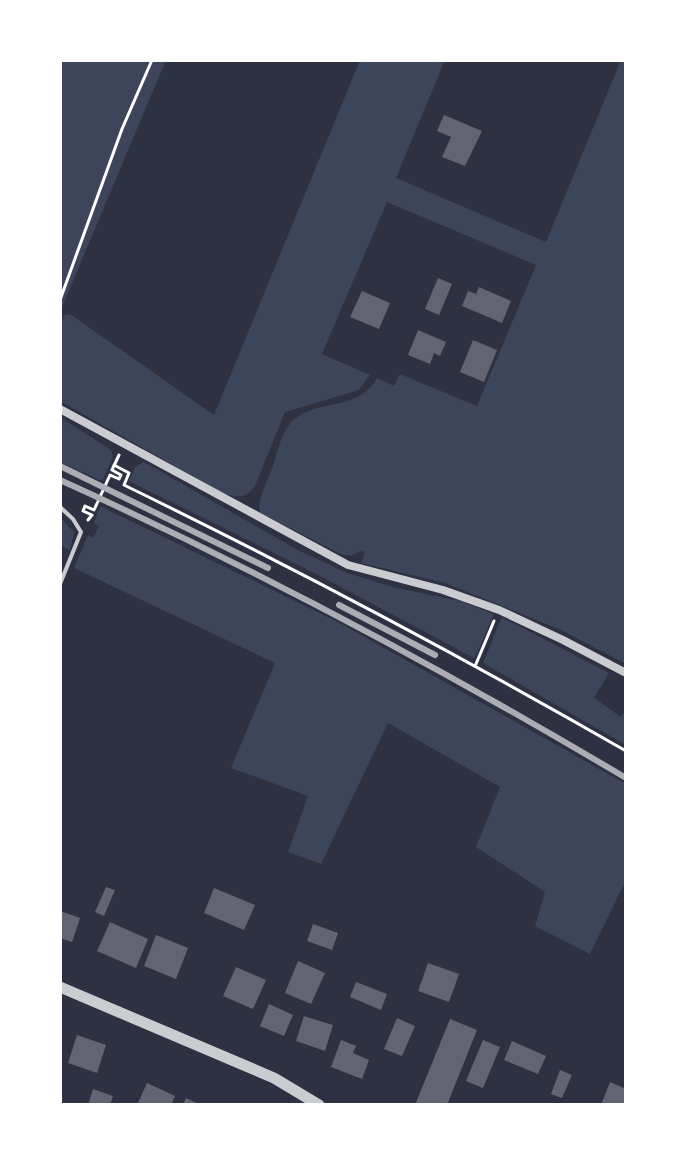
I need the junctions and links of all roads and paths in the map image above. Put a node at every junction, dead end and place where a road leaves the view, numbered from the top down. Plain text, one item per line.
1 (152, 60) edge
2 (60, 300) edge
3 (60, 409) edge
4 (125, 443) junction
5 (114, 465) junction
6 (60, 507) edge
7 (73, 519) junction
8 (60, 584) edge
9 (499, 610) junction
10 (476, 664) junction
11 (626, 673) edge
12 (626, 751) edge
13 (60, 987) edge
14 (319, 1105) edge

1 - 2 path
3 - 4 street
4 - 5 path
4 - 9 street
5 - 7 path
5 - 10 path
6 - 7 lane
7 - 8 lane
9 - 10 path
9 - 11 street
10 - 12 path
13 - 14 street

